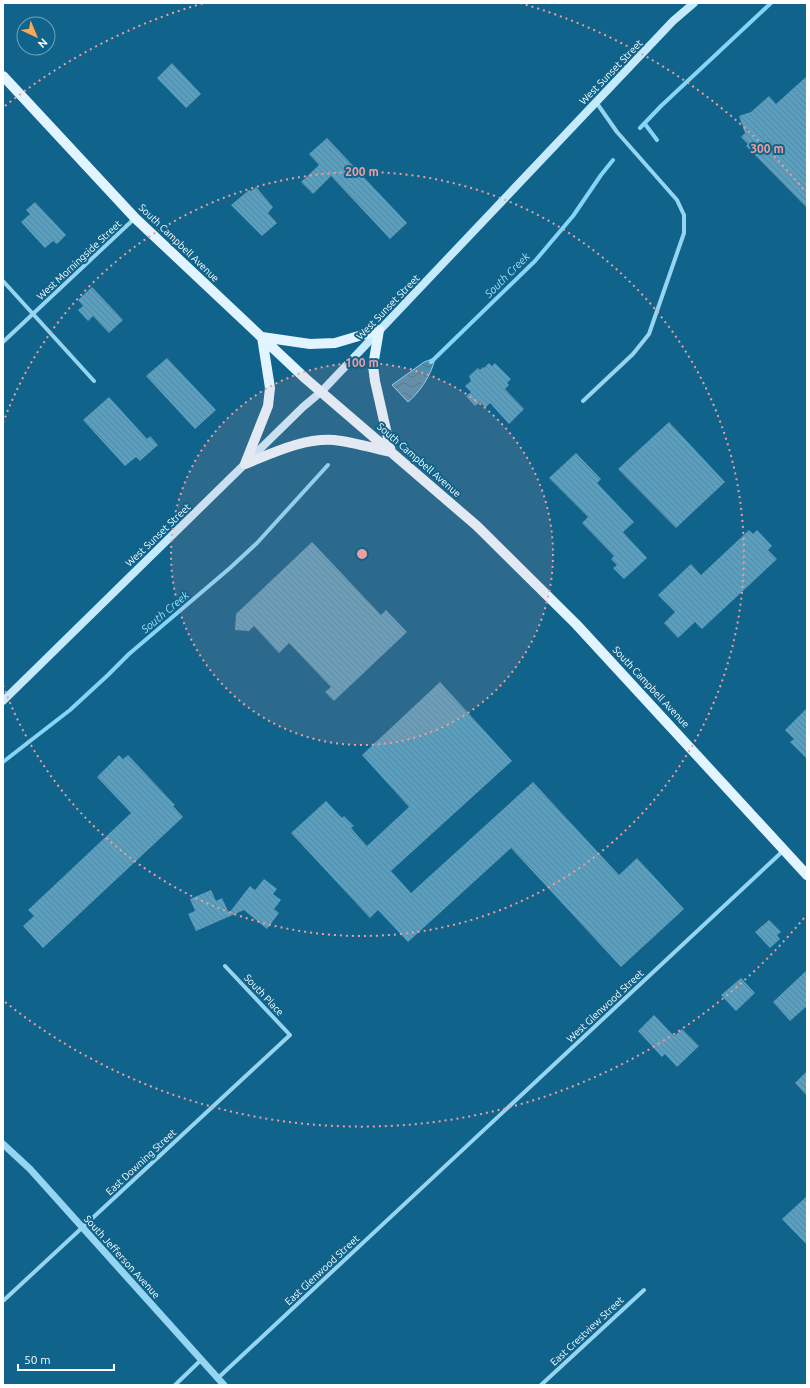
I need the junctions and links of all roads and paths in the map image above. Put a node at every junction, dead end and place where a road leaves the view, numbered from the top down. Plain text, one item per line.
1 (694, 3) edge
2 (3, 76) edge
3 (596, 102) junction
4 (135, 218) junction
5 (3, 281) edge
6 (33, 314) junction
7 (379, 330) junction
8 (262, 338) junction
9 (3, 342) edge
10 (94, 381) dead end
11 (322, 391) junction
12 (583, 400) dead end
13 (391, 452) junction
14 (245, 464) junction
15 (3, 701) edge
16 (784, 850) junction
17 (807, 874) edge
18 (225, 966) dead end
19 (290, 1035) joint
20 (3, 1144) edge
21 (436, 1174) joint
22 (82, 1227) junction
23 (644, 1290) dead end
24 (3, 1301) edge
25 (201, 1360) junction
26 (218, 1378) junction
27 (175, 1385) edge
28 (224, 1385) edge
29 (541, 1385) edge

1 - 3 main road, West Sunset Street
2 - 4 main road, South Campbell Avenue
3 - 7 main road, West Sunset Street
3 - 12 street
4 - 6 street, West Morningside Street
4 - 8 main road, South Campbell Avenue
5 - 6 street
6 - 9 street, West Morningside Street
6 - 10 street
7 - 8 main road
7 - 11 main road, West Sunset Street
7 - 13 main road
8 - 11 main road, South Campbell Avenue
8 - 14 main road
11 - 13 main road, South Campbell Avenue
11 - 14 main road, West Sunset Street
13 - 14 main road
13 - 16 main road, South Campbell Avenue
14 - 15 main road, West Sunset Street
16 - 17 main road, South Campbell Avenue
16 - 21 street, West Glenwood Street
18 - 19 street, South Place
19 - 22 street, East Downing Street
20 - 22 street, South Jefferson Avenue
21 - 26 street, East Glenwood Street
22 - 24 street, East Downing Street
22 - 25 street, South Jefferson Avenue
23 - 29 street, East Crestview Street
25 - 26 street, South Jefferson Avenue
25 - 27 street
26 - 28 street, South Jefferson Avenue

